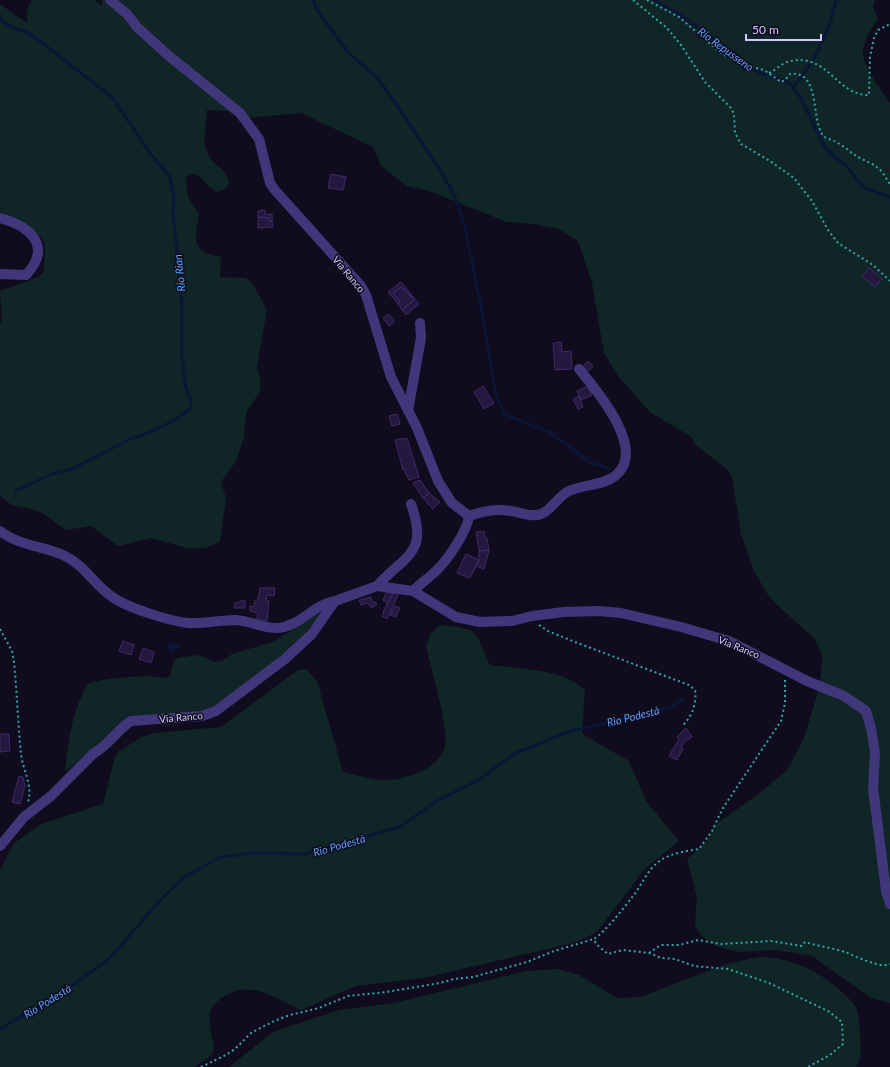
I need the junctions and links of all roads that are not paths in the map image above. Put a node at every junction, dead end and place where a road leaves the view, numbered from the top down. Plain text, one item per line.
1 (110, 0) edge
2 (0, 218) edge
3 (0, 274) edge
4 (420, 323) dead end
5 (579, 369) dead end
6 (408, 411) junction
7 (411, 504) dead end
8 (469, 516) junction
9 (0, 532) edge
10 (377, 586) junction
11 (413, 591) junction
12 (335, 601) junction
13 (0, 846) edge
14 (890, 904) edge

1 - 6 street, Via Ranco
2 - 3 street
4 - 6 street
5 - 8 street
6 - 8 street, Via Ranco
7 - 10 street
8 - 11 street
9 - 12 street
10 - 11 street, Via Ranco
10 - 12 street, Via Ranco
11 - 14 street, Via Ranco
12 - 13 street, Via Ranco

